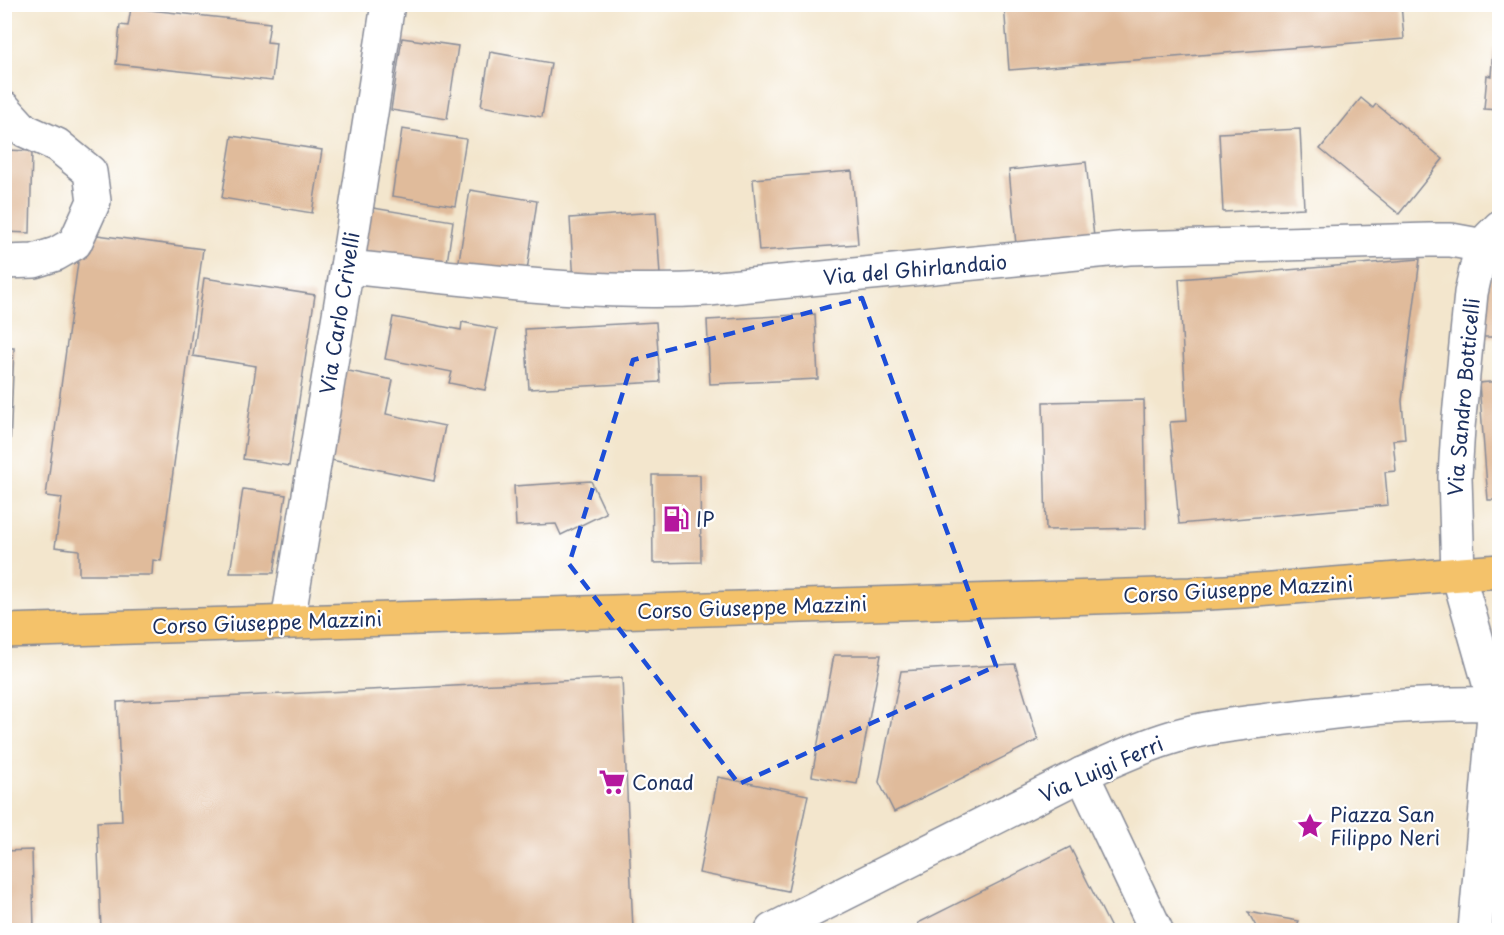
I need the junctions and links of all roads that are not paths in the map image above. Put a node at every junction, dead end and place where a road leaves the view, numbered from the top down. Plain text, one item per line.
1 (388, 4) edge
2 (4, 108) edge
3 (1492, 237) edge
4 (4, 262) edge
5 (347, 267) junction
6 (1500, 572) edge
7 (1458, 574) junction
8 (288, 621) junction
9 (4, 631) edge
10 (1497, 700) edge
11 (1082, 774) junction
12 (772, 930) edge
13 (1156, 930) edge
14 (1474, 930) edge

1 - 5 street, Via Carlo Crivelli
2 - 4 street
3 - 5 street, Via del Ghirlandaio
3 - 7 street, Via Sandro Botticelli
5 - 8 street, Via Carlo Crivelli
6 - 7 main road, Corso Giuseppe Mazzini
7 - 8 main road, Corso Giuseppe Mazzini
7 - 10 street, Via Sandro Botticelli
8 - 9 main road, Corso Giuseppe Mazzini
10 - 11 street, Via Luigi Ferri
10 - 14 street
11 - 12 street, Via Luigi Ferri
11 - 13 street

